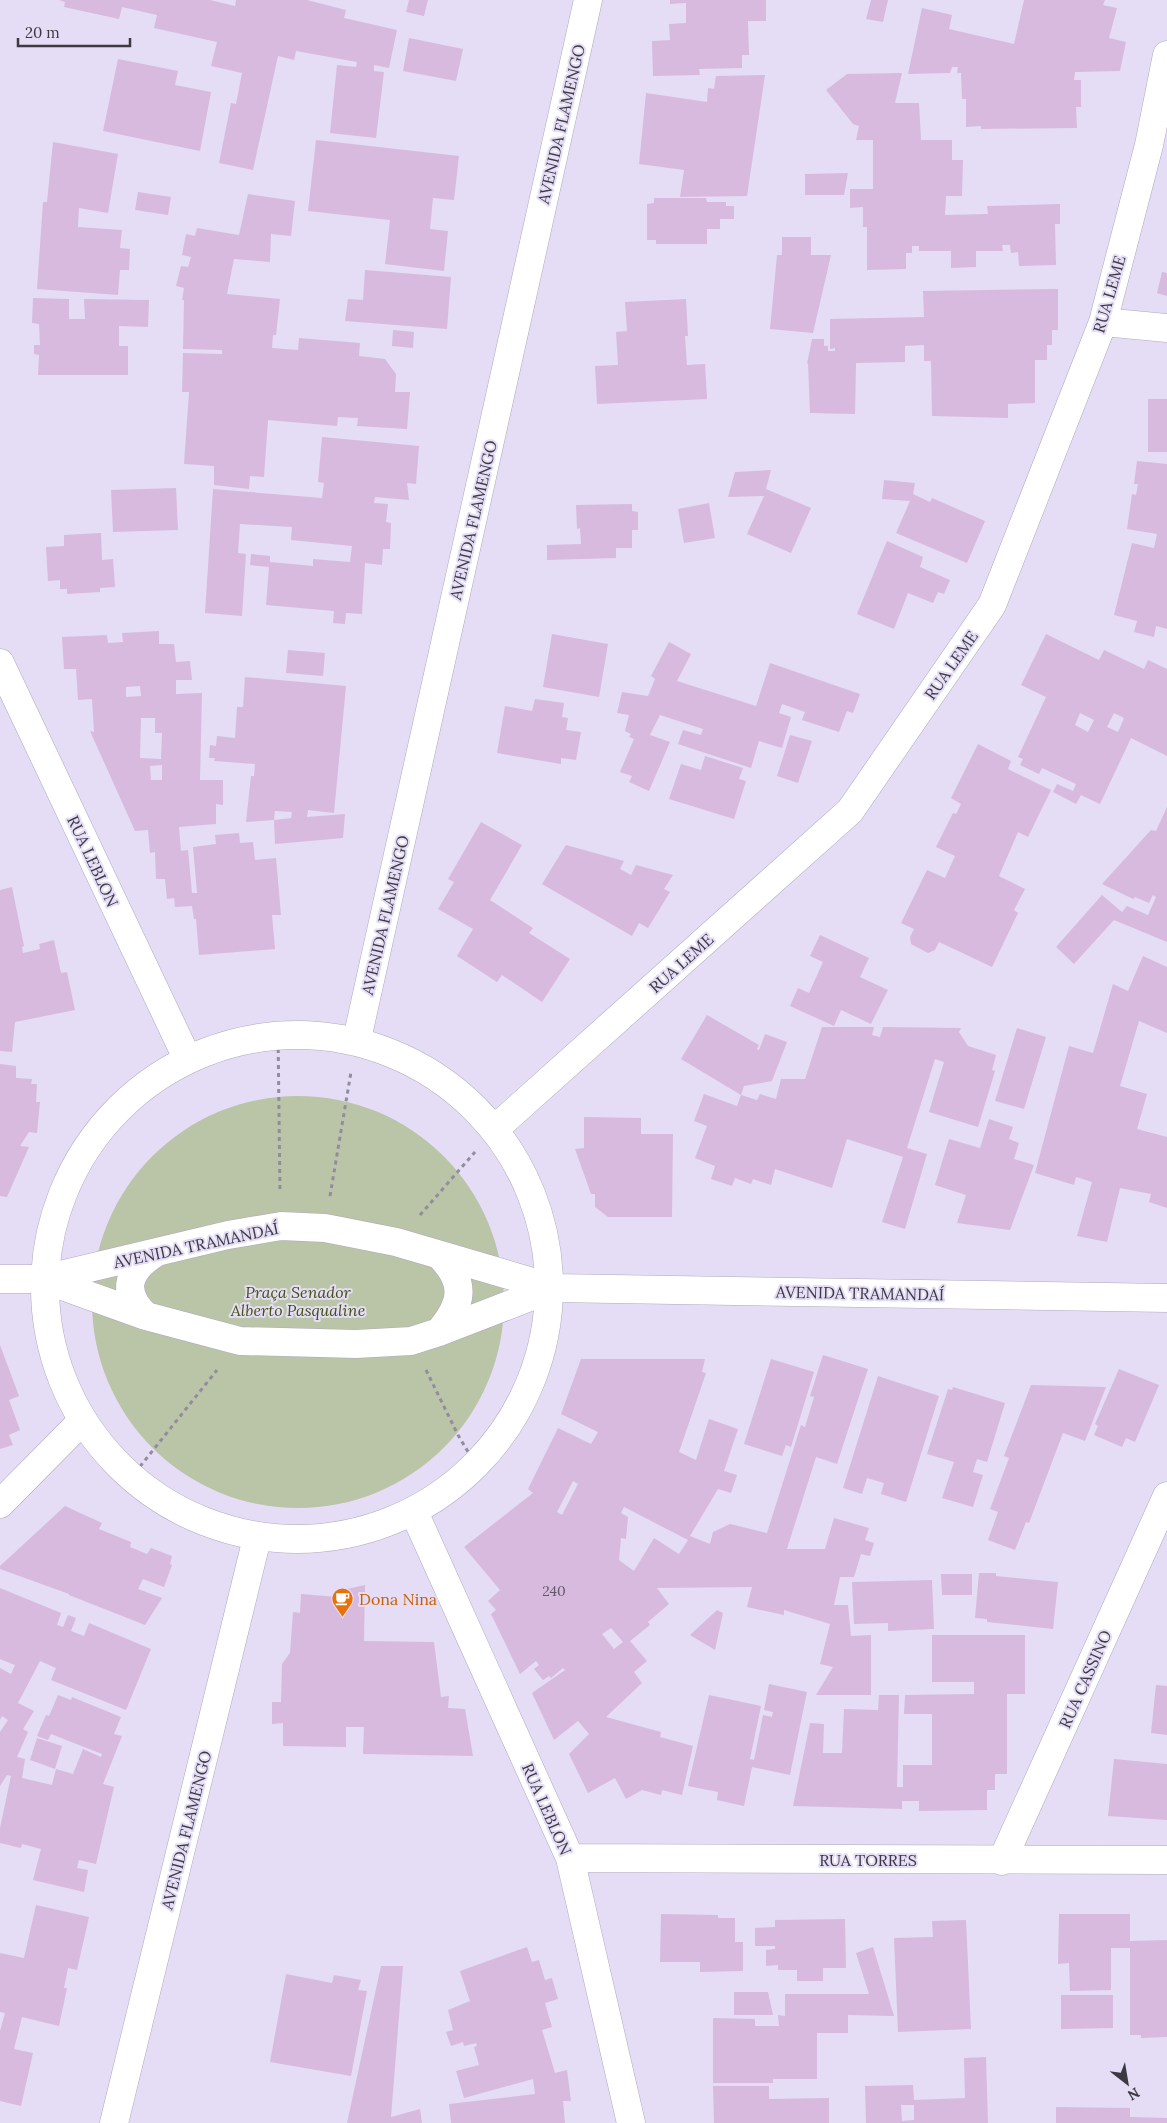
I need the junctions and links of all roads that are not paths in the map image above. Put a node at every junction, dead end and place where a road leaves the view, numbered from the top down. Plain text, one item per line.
1 (588, 0) edge
2 (1167, 55) edge
3 (1102, 322) junction
4 (1167, 328) edge
5 (0, 663) edge
6 (357, 1039) junction
7 (186, 1058) junction
8 (497, 1127) junction
9 (159, 1252) junction
10 (439, 1255) junction
11 (0, 1279) edge
12 (44, 1279) junction
13 (553, 1288) junction
14 (1167, 1298) edge
15 (146, 1316) junction
16 (439, 1332) junction
17 (82, 1422) junction
18 (1167, 1496) edge
19 (0, 1504) edge
20 (414, 1512) junction
21 (257, 1538) junction
22 (570, 1858) junction
23 (1167, 1860) edge
24 (1002, 1861) junction
25 (114, 2123) edge
26 (631, 2123) edge

1 - 6 street, AVENIDA FLAMENGO
2 - 3 street, RUA LEME
3 - 4 street
3 - 8 street, RUA LEME
5 - 7 street, RUA LEBLON
6 - 7 street
6 - 8 street
7 - 12 street
8 - 13 street
9 - 10 street, AVENIDA TRAMANDAÍ
9 - 12 street, AVENIDA TRAMANDAÍ
9 - 15 street
10 - 13 street, AVENIDA TRAMANDAÍ
10 - 16 street
11 - 12 street, AVENIDA TRAMANDAÍ
12 - 15 street, AVENIDA TRAMANDAÍ
12 - 17 street
13 - 14 street, AVENIDA TRAMANDAÍ
13 - 16 street, AVENIDA TRAMANDAÍ
13 - 20 street
15 - 16 street, AVENIDA TRAMANDAÍ
17 - 19 street
17 - 21 street
18 - 24 street, RUA CASSINO
20 - 21 street
20 - 22 street, RUA LEBLON
21 - 25 street, AVENIDA FLAMENGO
22 - 24 street, RUA TORRES
22 - 26 street, RUA LEBLON
23 - 24 street, RUA TORRES

